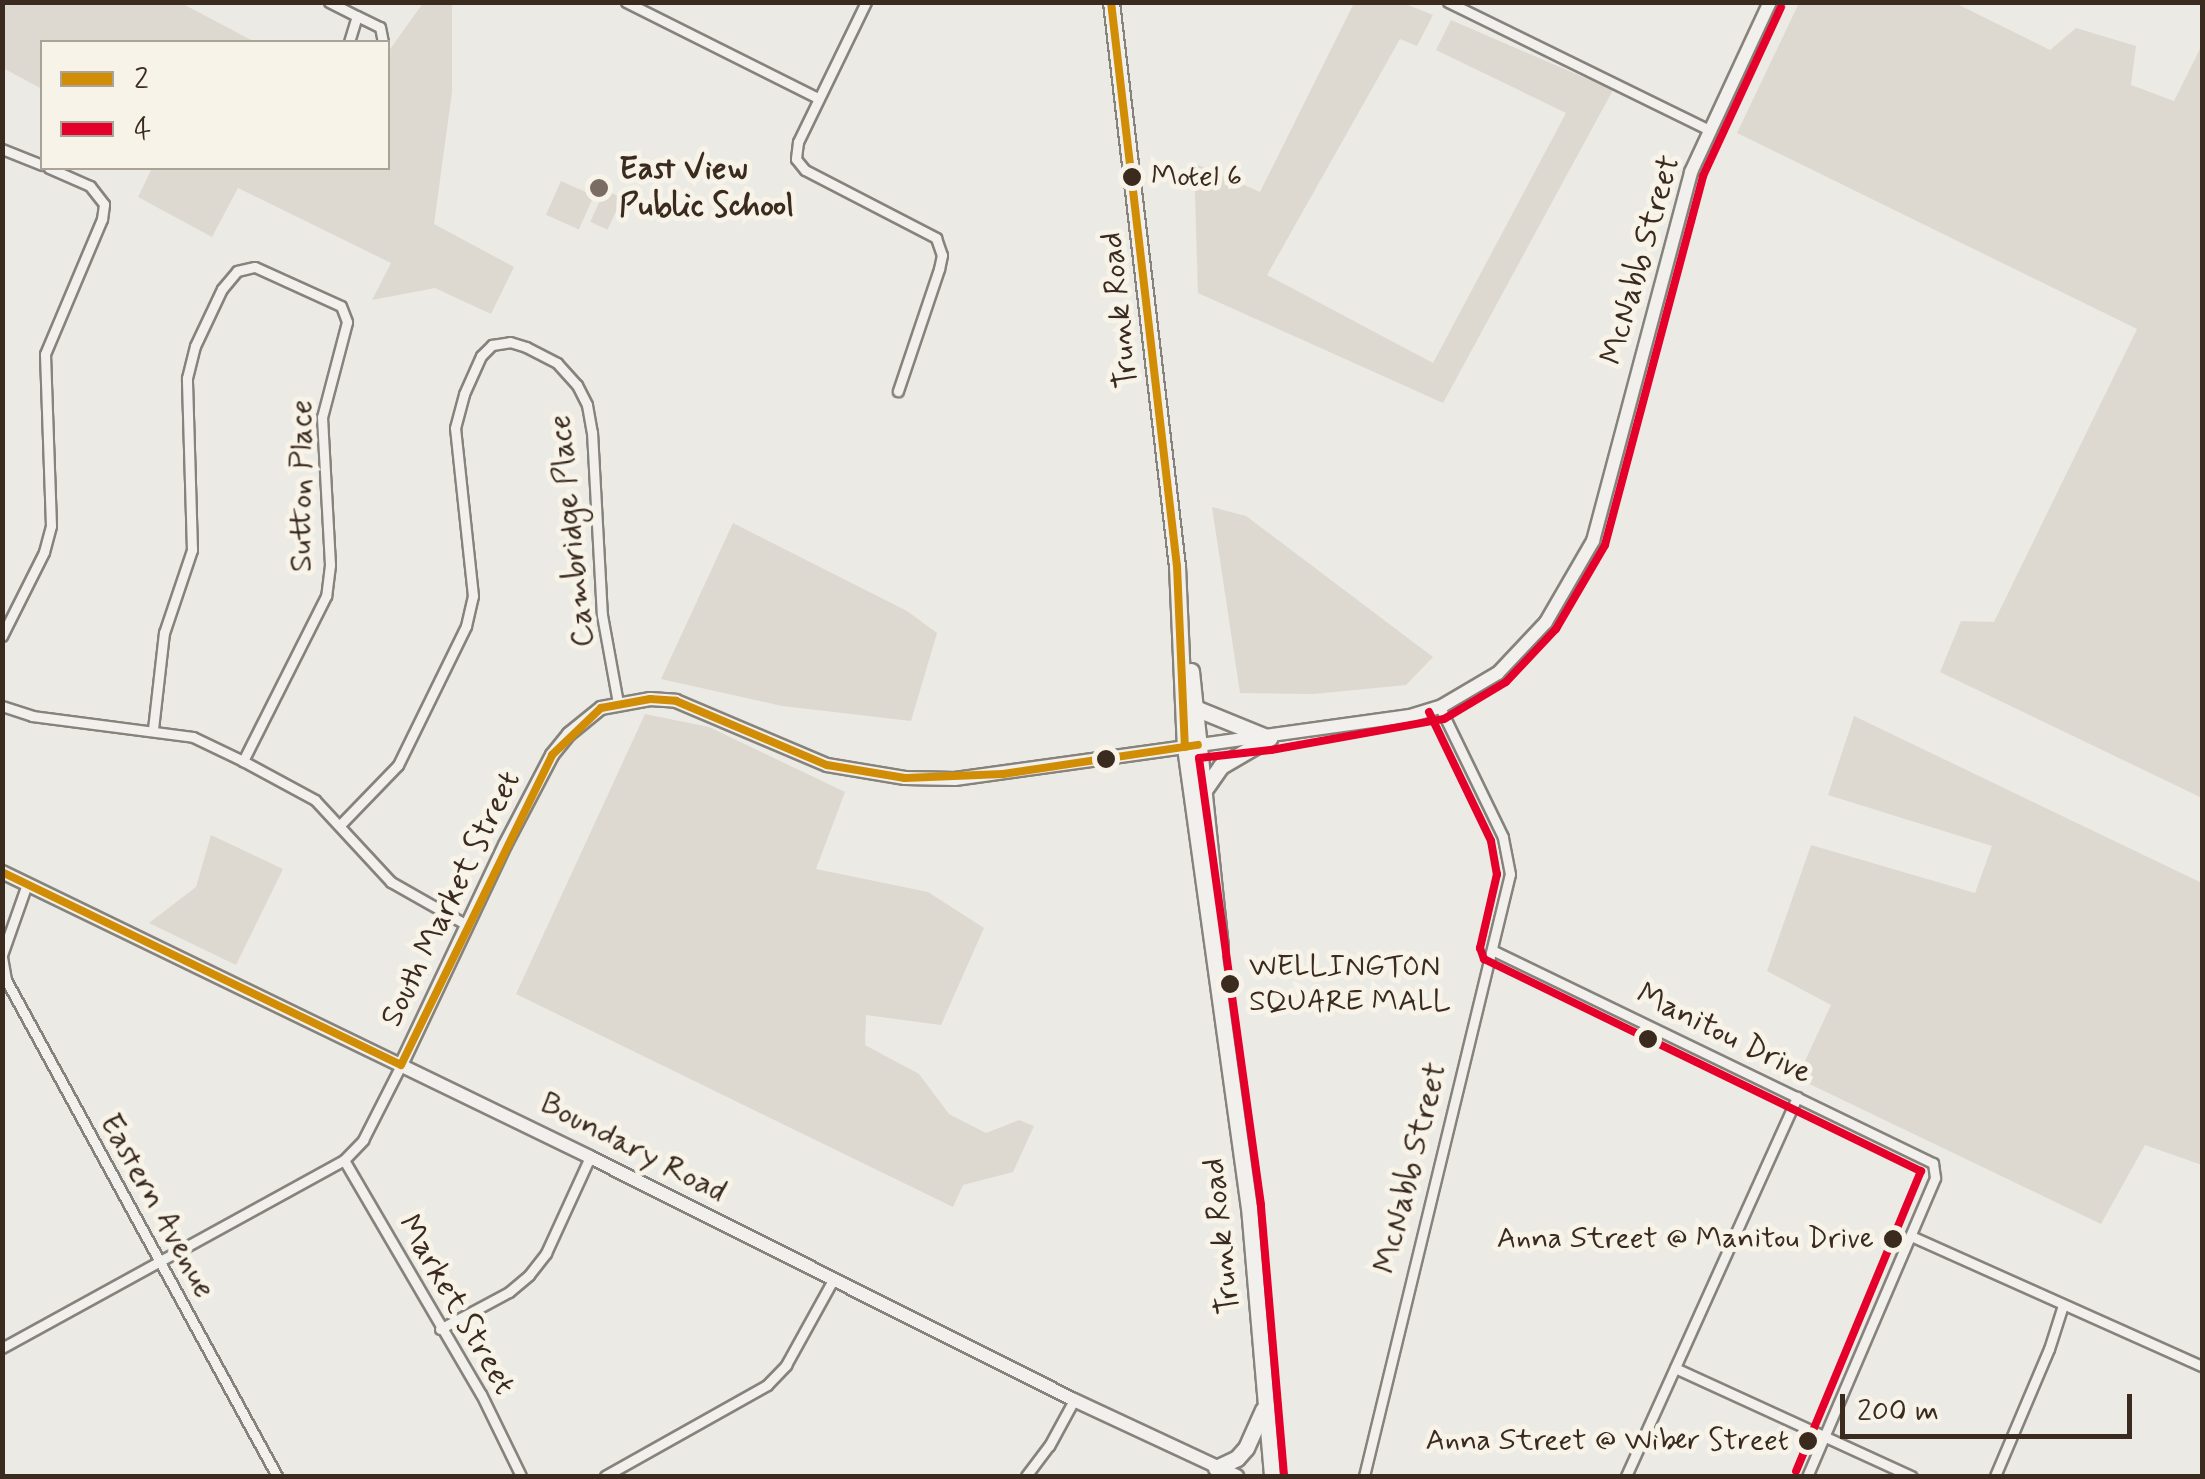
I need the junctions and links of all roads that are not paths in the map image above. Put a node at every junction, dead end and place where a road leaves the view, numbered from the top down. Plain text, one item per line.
1 (329, 2) edge
2 (626, 2) edge
3 (866, 2) edge
4 (1111, 2) edge
5 (1448, 2) edge
6 (1770, 2) edge
7 (357, 16) junction
8 (350, 40) edge
9 (383, 40) edge
10 (818, 98) junction
11 (1708, 130) junction
12 (2, 149) edge
13 (40, 164) edge
14 (55, 170) edge
15 (898, 391) dead end
16 (1593, 542) joint
17 (1182, 612) junction
18 (2, 636) edge
19 (618, 703) junction
20 (2, 706) edge
21 (1440, 707) junction
22 (1195, 708) junction
23 (153, 729) junction
24 (1269, 738) junction
25 (1191, 746) junction
26 (243, 761) junction
27 (1202, 793) junction
28 (340, 825) junction
29 (2, 872) edge
30 (28, 884) junction
31 (467, 925) junction
32 (1492, 950) junction
33 (2, 956) edge
34 (1221, 991) junction
35 (401, 1065) junction
36 (1796, 1096) junction
37 (590, 1157) junction
38 (344, 1160) junction
39 (1910, 1236) junction
40 (158, 1261) junction
41 (834, 1280) junction
42 (2062, 1305) junction
43 (440, 1328) junction
44 (2, 1348) edge
45 (2202, 1366) edge
46 (1674, 1368) junction
47 (1074, 1400) junction
48 (1266, 1402) junction
49 (1822, 1436) junction
50 (1216, 1468) junction
51 (277, 1476) edge
52 (521, 1476) edge
53 (605, 1476) edge
54 (1026, 1476) edge
55 (1237, 1476) edge
56 (1272, 1476) edge
57 (1364, 1476) edge
58 (1626, 1476) edge
59 (1807, 1476) edge
60 (1912, 1476) edge
61 (1995, 1476) edge

1 - 7 street
2 - 10 street
3 - 10 street
4 - 17 highway, Trunk Road
5 - 11 street
6 - 11 main road, McNabb Street
7 - 8 street
7 - 9 street
10 - 15 street
11 - 16 main road, McNabb Street
12 - 13 street
14 - 18 street
16 - 21 main road, South Market Street
17 - 22 highway, Trunk Road
17 - 25 highway, Trunk Road
19 - 25 main road, South Market Street
19 - 28 street, Cambridge Place
19 - 31 main road, South Market Street
20 - 23 street
21 - 24 main road, South Market Street
21 - 32 street, McNabb Street
22 - 24 highway
22 - 25 highway, Trunk Road
23 - 26 street
23 - 26 street, Sutton Place
24 - 25 main road, South Market Street
24 - 27 highway
25 - 27 highway, Trunk Road
25 - 34 highway, Trunk Road
26 - 28 street
27 - 34 highway, Trunk Road
28 - 31 street
29 - 30 main road, Boundary Road
30 - 33 street, Eastern Avenue
30 - 35 main road, Boundary Road
31 - 35 main road, South Market Street
32 - 36 street, Manitou Drive
32 - 57 street, McNabb Street
33 - 40 street, Eastern Avenue
34 - 48 highway, Trunk Road
35 - 37 main road, Boundary Road
35 - 38 street, South Market Street
36 - 39 street, Manitou Drive
36 - 46 street
37 - 41 main road, Boundary Road
37 - 43 street
38 - 40 street, South Market Street
38 - 43 street, Market Street
39 - 42 street
39 - 49 street
40 - 44 street, South Market Street
40 - 51 street, Eastern Avenue
41 - 47 main road, Boundary Road
41 - 53 street
42 - 45 street
42 - 61 street
43 - 52 street, Market Street
46 - 49 street
46 - 58 street
47 - 50 main road, Boundary Road
47 - 54 street
48 - 50 highway
48 - 56 highway, Trunk Road
49 - 59 street
49 - 60 street
50 - 55 main road, Boundary Road

